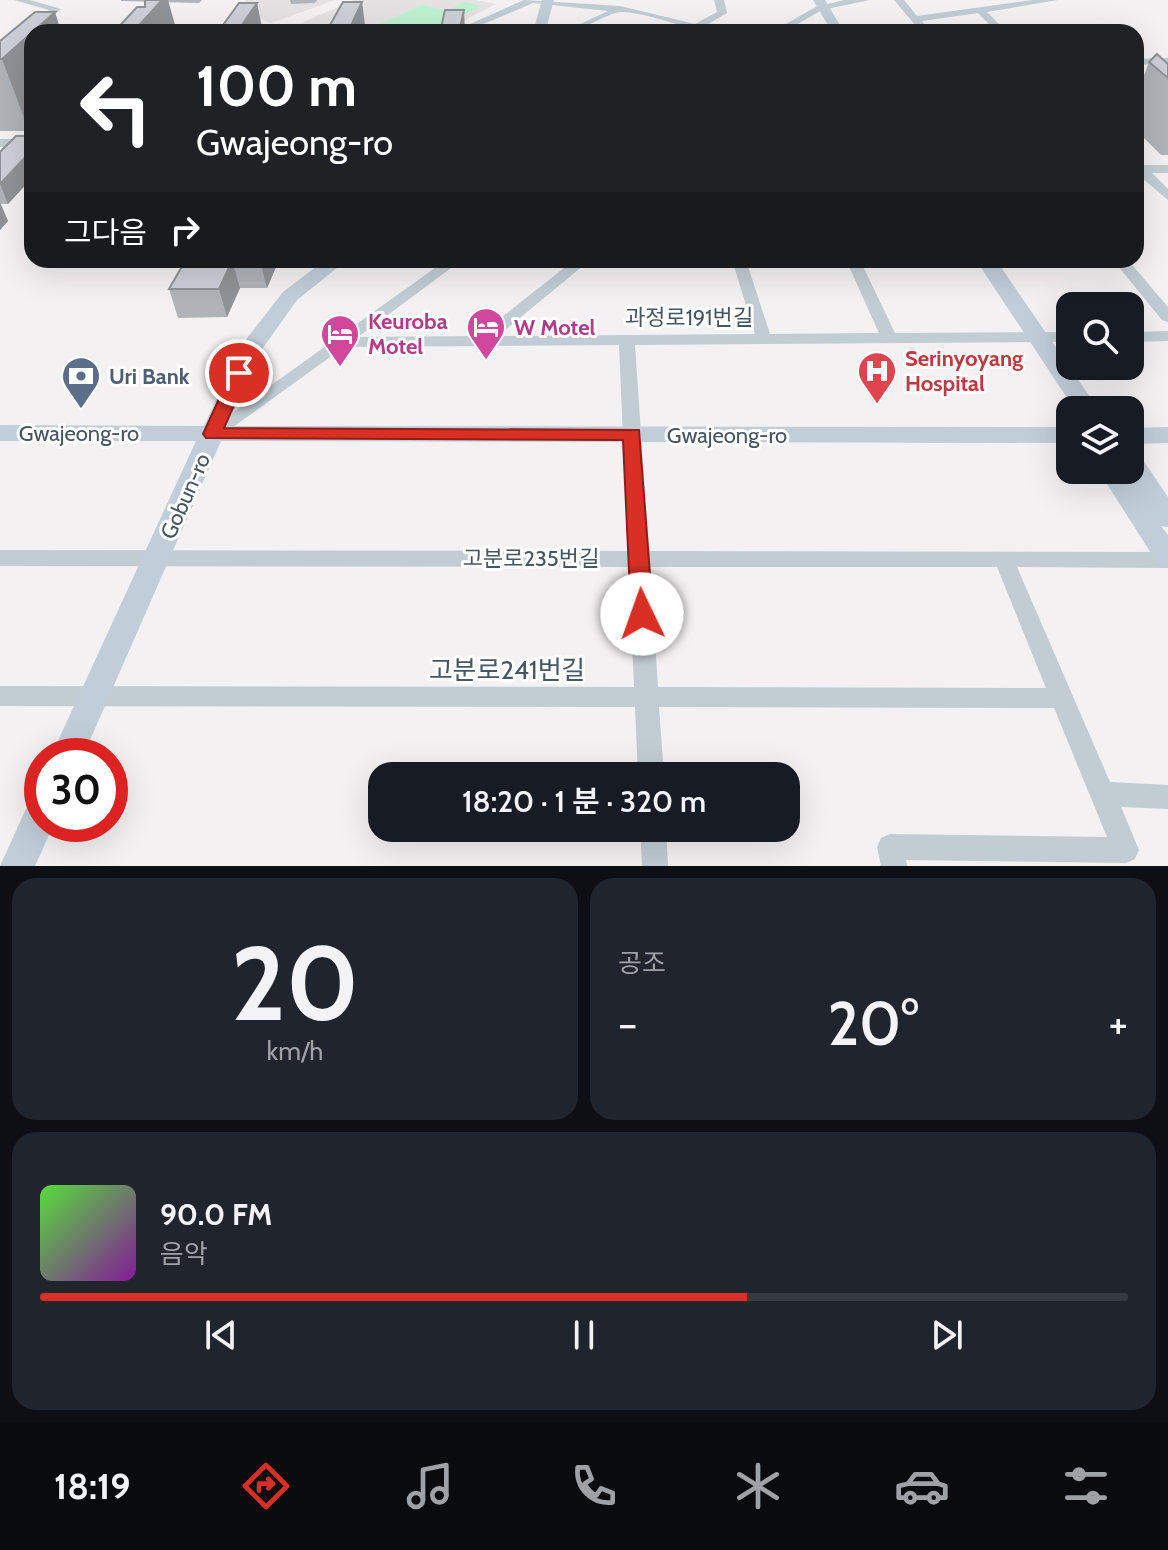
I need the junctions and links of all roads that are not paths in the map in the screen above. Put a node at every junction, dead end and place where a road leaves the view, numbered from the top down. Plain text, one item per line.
1 (19, 0) edge
2 (548, 0) edge
3 (627, 0) edge
4 (719, 0) edge
5 (864, 0) edge
6 (899, 0) edge
7 (1053, 0) edge
8 (820, 4) edge
9 (620, 9) junction
10 (980, 10) junction
11 (915, 19) junction
12 (41, 24) edge
13 (476, 24) edge
14 (541, 24) edge
15 (586, 24) edge
16 (674, 24) edge
17 (701, 24) edge
18 (789, 24) edge
19 (833, 24) edge
20 (919, 24) edge
21 (994, 24) edge
22 (24, 40) edge
23 (4, 60) edge
24 (1168, 61) edge
25 (1144, 62) edge
26 (0, 143) edge
27 (24, 143) edge
28 (1144, 168) edge
29 (1168, 169) edge
30 (1144, 174) edge
31 (1168, 196) edge
32 (327, 268) edge
33 (444, 268) edge
34 (573, 268) edge
35 (742, 268) edge
36 (857, 268) edge
37 (991, 268) edge
38 (1127, 268) edge
39 (1168, 317) edge
40 (1168, 336) edge
41 (1056, 337) edge
42 (1144, 337) edge
43 (1037, 338) junction
44 (627, 339) junction
45 (764, 339) junction
46 (890, 339) junction
47 (483, 340) junction
48 (341, 342) junction
49 (1075, 396) edge
50 (0, 433) edge
51 (212, 434) junction
52 (632, 434) junction
53 (1056, 435) edge
54 (1168, 435) edge
55 (1144, 436) edge
56 (1144, 481) edge
57 (1120, 484) edge
58 (1168, 518) edge
59 (0, 558) edge
60 (156, 558) junction
61 (639, 558) junction
62 (1003, 558) junction
63 (1168, 558) edge
64 (0, 696) edge
65 (94, 696) junction
66 (646, 698) junction
67 (1064, 698) junction
68 (75, 738) edge
69 (650, 762) edge
70 (1105, 794) junction
71 (1168, 797) edge
72 (28, 842) edge
73 (654, 842) edge
74 (17, 866) edge
75 (655, 866) edge
76 (894, 866) edge

1 - 12 street
2 - 9 street
2 - 13 street
2 - 14 main road
3 - 9 street
4 - 17 street
5 - 8 street
6 - 11 street
7 - 10 street
8 - 18 street
8 - 19 main road
9 - 15 street
9 - 16 street
10 - 11 street
10 - 21 street
11 - 20 street
22 - 23 street
24 - 25 street
26 - 27 street
28 - 29 street
30 - 31 street
32 - 51 main road, Gobun-ro
33 - 48 street
34 - 47 street
35 - 45 street
36 - 46 street
37 - 43 main road
38 - 39 street
40 - 42 street
41 - 43 street, 과정로191번길
43 - 46 street, 과정로191번길
43 - 49 main road
44 - 45 street, 과정로191번길
44 - 47 street, 과정로191번길
44 - 52 street
45 - 46 street, 과정로191번길
47 - 48 street, 과정로191번길
48 - 51 street
50 - 51 main road, Gwajeong-ro
51 - 52 main road, Gwajeong-ro
51 - 60 main road, Gobun-ro
52 - 53 main road, Gwajeong-ro
52 - 61 street
54 - 55 main road
56 - 58 main road
57 - 63 main road
59 - 60 street, 고분로235번길
60 - 61 street, 고분로235번길
60 - 65 main road, Gobun-ro
61 - 62 street, 고분로235번길
61 - 66 street
62 - 63 street, 고분로235번길
62 - 67 street
64 - 65 street, 고분로241번길
65 - 66 street, 고분로241번길
65 - 68 main road, Gobun-ro
66 - 67 street, 고분로241번길
66 - 69 street
67 - 70 street
70 - 71 street
70 - 76 street
72 - 74 main road
73 - 75 street

